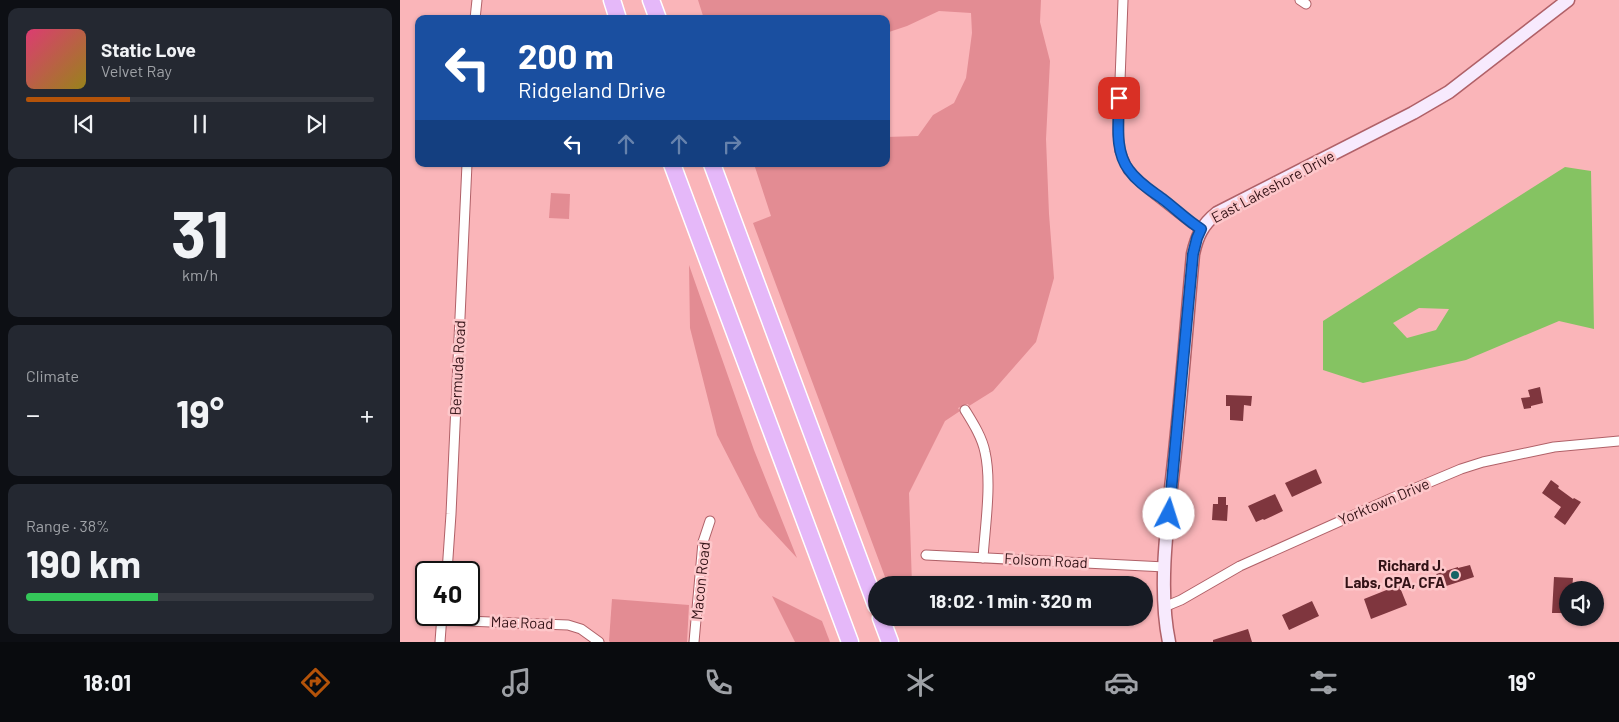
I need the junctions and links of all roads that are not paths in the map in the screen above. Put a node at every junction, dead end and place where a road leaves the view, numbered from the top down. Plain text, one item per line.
1 (477, 0) edge
2 (612, 0) edge
3 (651, 0) edge
4 (1123, 0) edge
5 (1568, 0) edge
6 (475, 15) edge
7 (617, 15) edge
8 (657, 15) edge
9 (467, 167) edge
10 (673, 167) edge
11 (713, 167) edge
12 (1201, 229) junction
13 (965, 410) dead end
14 (1619, 441) edge
15 (710, 521) dead end
16 (926, 555) dead end
17 (983, 558) junction
18 (448, 561) edge
19 (1165, 567) junction
20 (868, 583) edge
21 (1164, 607) junction
22 (480, 620) edge
23 (441, 626) edge
24 (884, 626) edge
25 (440, 642) edge
26 (598, 642) edge
27 (694, 642) edge
28 (850, 642) edge
29 (890, 642) edge
30 (1169, 642) edge

1 - 6 street
2 - 7 highway
3 - 8 highway
4 - 12 street
5 - 12 street, East Lakeshore Drive
9 - 18 street, Bermuda Road
10 - 28 highway
11 - 20 highway
12 - 19 street, East Lakeshore Drive
13 - 17 street
14 - 21 street, Yorktown Drive
15 - 27 street, Macon Road
16 - 17 street, Folsom Road
17 - 19 street, Folsom Road
19 - 21 street, East Lakeshore Drive
21 - 30 street, East Lakeshore Drive
22 - 26 street, Mae Road
23 - 25 street
24 - 29 highway

